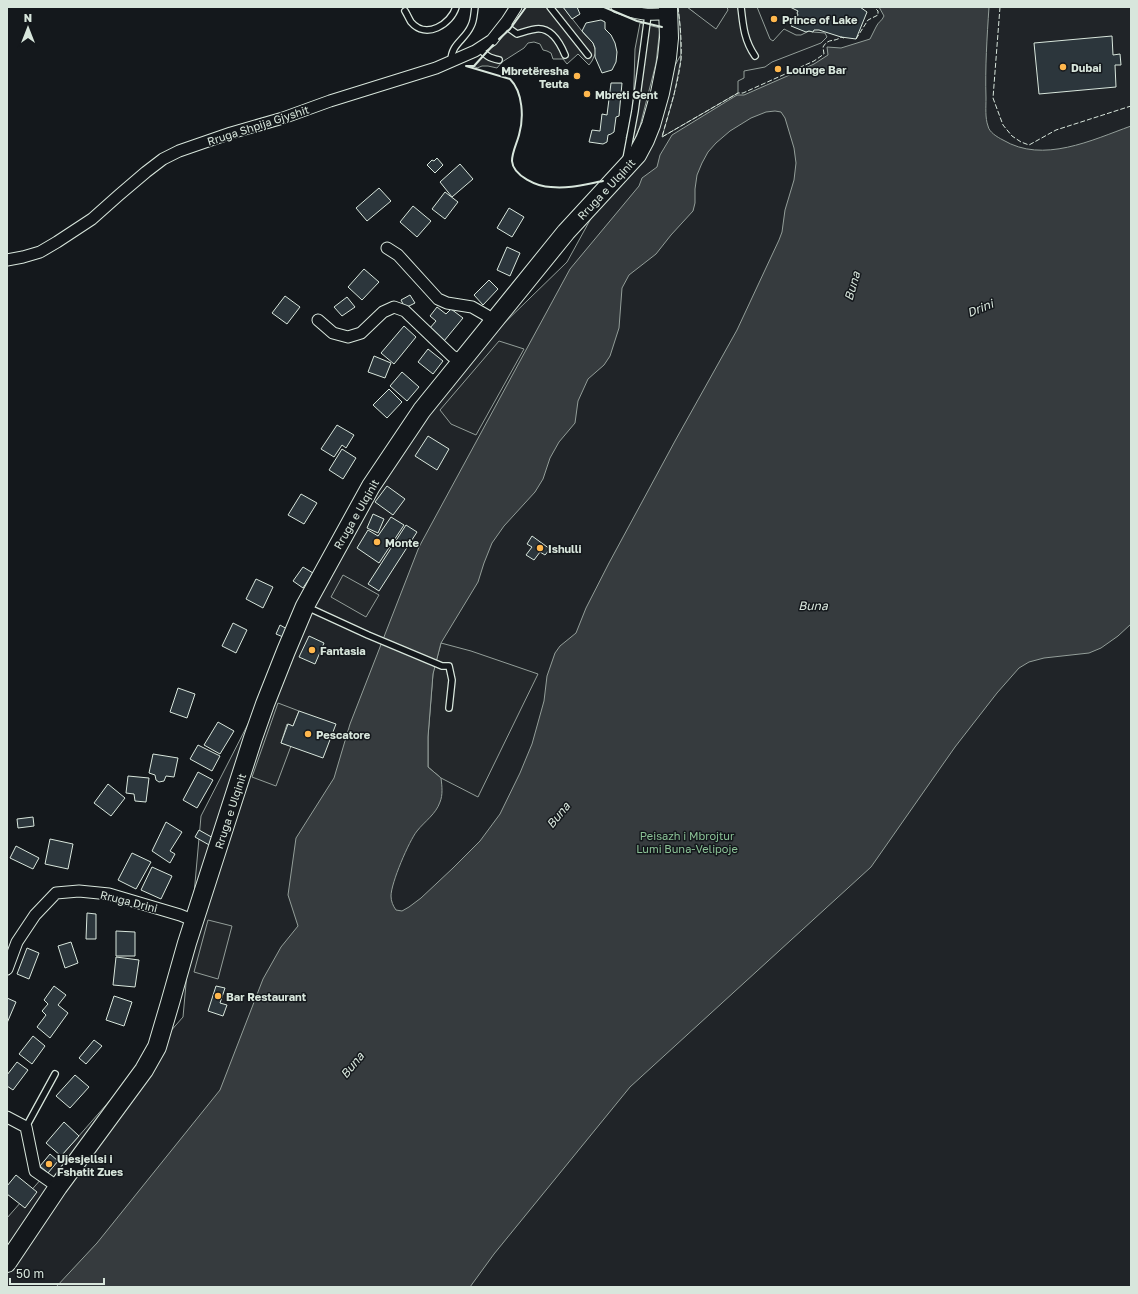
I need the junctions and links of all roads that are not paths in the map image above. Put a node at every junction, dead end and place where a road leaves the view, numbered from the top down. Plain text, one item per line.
1 (456, 7) edge
2 (475, 7) edge
3 (516, 7) edge
4 (550, 7) edge
5 (617, 7) edge
6 (742, 7) edge
7 (668, 10) edge
8 (405, 11) dead end
9 (648, 15) junction
10 (507, 21) junction
11 (480, 48) junction
12 (565, 55) dead end
13 (588, 55) dead end
14 (755, 56) dead end
15 (499, 60) dead end
16 (451, 61) junction
17 (624, 170) junction
18 (387, 248) dead end
19 (7, 260) edge
20 (318, 320) dead end
21 (492, 322) junction
22 (461, 360) junction
23 (305, 606) junction
24 (449, 708) dead end
25 (195, 921) junction
26 (7, 969) edge
27 (55, 1074) dead end
28 (7, 1118) edge
29 (26, 1126) junction
30 (58, 1187) junction
31 (7, 1263) edge

1 - 8 lane
2 - 16 lane
3 - 10 street, Rruga Shpija Gjyshit
4 - 13 lane
5 - 9 street
6 - 14 lane
7 - 9 street
7 - 17 main road, Rruga e Ulqinit
9 - 17 lane
10 - 11 street, Rruga Shpija Gjyshit
10 - 12 lane
11 - 15 lane
11 - 16 street, Rruga Shpija Gjyshit
16 - 19 street, Rruga Shpija Gjyshit
17 - 21 main road, Rruga e Ulqinit
18 - 21 street
20 - 22 street
21 - 22 main road, Rruga e Ulqinit
22 - 23 main road, Rruga e Ulqinit
23 - 24 lane
23 - 25 main road, Rruga e Ulqinit
25 - 26 street, Rruga Drini
25 - 30 main road, Rruga e Ulqinit
27 - 29 lane
28 - 29 street
29 - 30 street
30 - 31 main road, Rruga e Ulqinit

